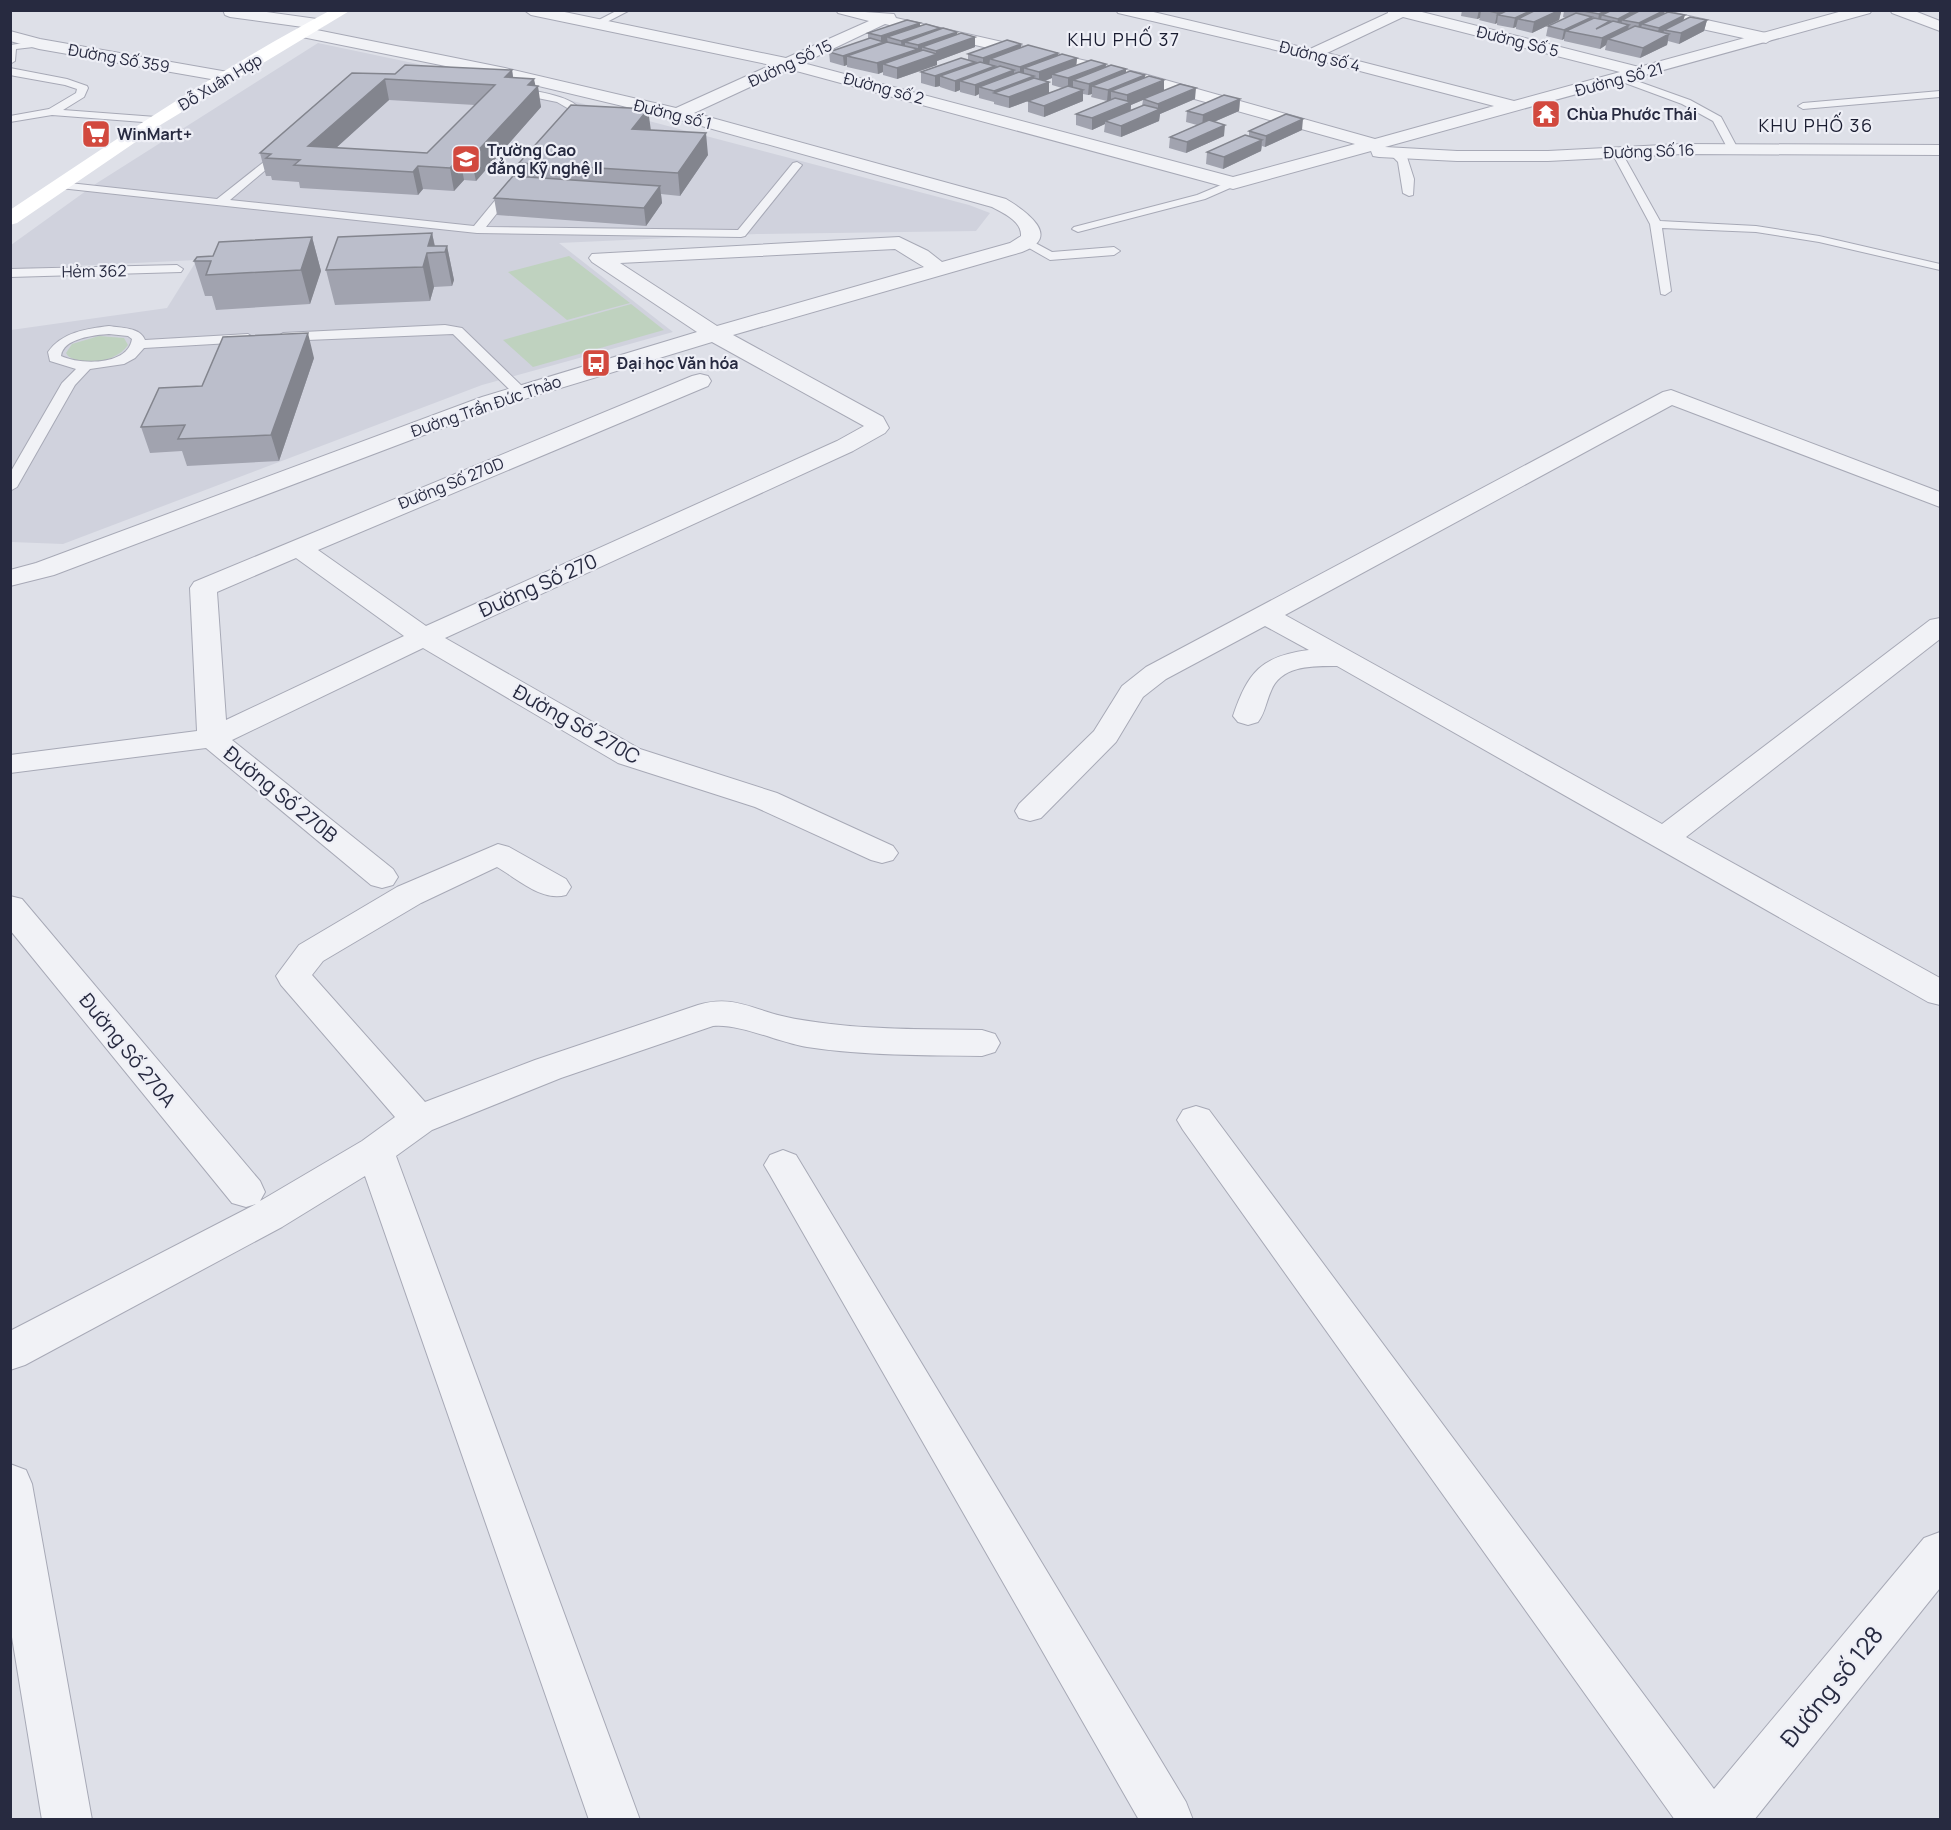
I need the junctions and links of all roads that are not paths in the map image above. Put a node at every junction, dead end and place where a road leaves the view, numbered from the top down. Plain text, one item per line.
1 (344, 10) edge
2 (531, 10) edge
3 (626, 10) edge
4 (843, 10) edge
5 (902, 10) edge
6 (1123, 10) edge
7 (1638, 10) edge
8 (1688, 10) edge
9 (1865, 10) edge
10 (1897, 10) edge
11 (226, 11) edge
12 (1401, 11) edge
13 (884, 19) junction
14 (598, 23) junction
15 (1941, 26) edge
16 (309, 28) junction
17 (1787, 32) junction
18 (1766, 38) junction
19 (11, 44) edge
20 (44, 45) junction
21 (1312, 54) junction
22 (11, 60) edge
23 (789, 64) junction
24 (10, 71) edge
25 (1641, 73) junction
26 (228, 77) junction
27 (1620, 78) junction
28 (498, 89) edge
29 (1941, 94) edge
30 (1803, 106) dead end
31 (1516, 107) junction
32 (52, 112) junction
33 (678, 114) junction
34 (10, 119) edge
35 (156, 120) junction
36 (552, 137) edge
37 (1375, 144) junction
38 (290, 145) edge
39 (545, 147) edge
40 (1357, 149) junction
41 (1733, 149) junction
42 (1941, 150) edge
43 (1617, 153) junction
44 (1395, 154) junction
45 (797, 165) dead end
46 (1233, 183) junction
47 (60, 185) junction
48 (1409, 193) dead end
49 (219, 203) junction
50 (10, 219) edge
51 (1656, 224) junction
52 (1078, 229) dead end
53 (477, 230) junction
54 (1028, 236) junction
55 (1114, 251) dead end
56 (1941, 267) edge
57 (177, 269) dead end
58 (939, 270) junction
59 (10, 273) edge
60 (1665, 291) dead end
61 (714, 334) junction
62 (140, 344) junction
63 (84, 367) junction
64 (700, 381) dead end
65 (521, 393) junction
66 (10, 487) edge
67 (1941, 500) edge
68 (297, 547) junction
69 (10, 578) edge
70 (203, 588) joint
71 (1266, 615) junction
72 (1941, 626) edge
73 (424, 637) junction
74 (1343, 658) junction
75 (1248, 716) dead end
76 (212, 738) junction
77 (10, 764) edge
78 (1030, 811) dead end
79 (1664, 838) junction
80 (882, 853) dead end
81 (382, 877) dead end
82 (555, 888) dead end
83 (10, 907) edge
84 (1941, 993) edge
85 (982, 1043) dead end
86 (419, 1120) junction
87 (1196, 1120) dead end
88 (375, 1151) junction
89 (783, 1165) dead end
90 (246, 1192) dead end
91 (10, 1352) edge
92 (10, 1484) edge
93 (1941, 1553) edge
94 (67, 1820) edge
95 (615, 1820) edge
96 (1168, 1820) edge
97 (1706, 1820) edge
98 (1721, 1820) edge

1 - 16 main road, Đỗ Xuân Hợp
2 - 14 street, Đường số 2
3 - 14 lane
4 - 13 street
5 - 13 street, Đường Số 15
6 - 21 street, Đường số 4
7 - 18 street
8 - 17 street
9 - 17 street, Đường Số 21
10 - 15 street
11 - 16 street, Đường số 1
12 - 21 street
12 - 25 street, Đường Số 5
13 - 23 street, Đường Số 15
13 - 37 street
14 - 23 street, Đường số 2
16 - 26 main road, Đỗ Xuân Hợp
16 - 33 street, Đường số 1
17 - 18 street, Đường Số 21
18 - 25 street, Đường Số 21
19 - 20 street, Đường Số 359
19 - 22 lane
20 - 22 lane
20 - 26 street, Đường Số 359
21 - 31 street, Đường số 4
23 - 33 street, Đường Số 15
23 - 46 street, Đường số 2
24 - 32 lane
25 - 27 street, Đường Số 21
26 - 35 main road, Đỗ Xuân Hợp
27 - 31 street, Đường Số 21
27 - 41 lane
28 - 36 lane
29 - 30 lane
31 - 37 street, Đường Số 21
32 - 34 lane
32 - 35 lane
33 - 54 street, Đường số 1
35 - 47 main road, Đỗ Xuân Hợp
37 - 40 street, Đường Số 21
38 - 49 lane
39 - 53 lane
40 - 44 street, Đường Số 16
40 - 46 street, Đường Số 21
41 - 42 street, Đường Số 16
41 - 43 street, Đường Số 16
43 - 44 street, Đường Số 16
43 - 51 lane
44 - 48 lane
45 - 53 lane
46 - 52 lane
47 - 49 lane
47 - 50 main road, Đỗ Xuân Hợp
49 - 53 lane
51 - 56 lane
51 - 60 lane
54 - 55 lane
54 - 58 street, Đường Trần Đức Thảo
57 - 59 lane, Hẻm 362
58 - 61 street, Đường Trần Đức Thảo
58 - 61 street
61 - 65 street, Đường Trần Đức Thảo
61 - 73 street, Đường Số 270
62 - 63 lane
62 - 63 lane
62 - 65 lane
63 - 66 lane
64 - 68 street, Đường Số 270D
65 - 69 street, Đường Trần Đức Thảo
67 - 71 street
68 - 70 street, Đường Số 270D
68 - 73 street, Đường Số 270C
70 - 76 street, Đường Số 270B
71 - 74 street
71 - 78 street
72 - 79 street
73 - 76 street, Đường Số 270
73 - 80 street, Đường Số 270C
74 - 75 street
74 - 79 street
76 - 77 street, Đường Số 270
76 - 81 street, Đường Số 270B
79 - 84 street
82 - 86 street
83 - 90 street, Đường Số 270A
85 - 86 street
86 - 88 street
87 - 97 street
88 - 91 street
88 - 95 street
89 - 96 street
92 - 94 street
93 - 98 street, Đường số 128

